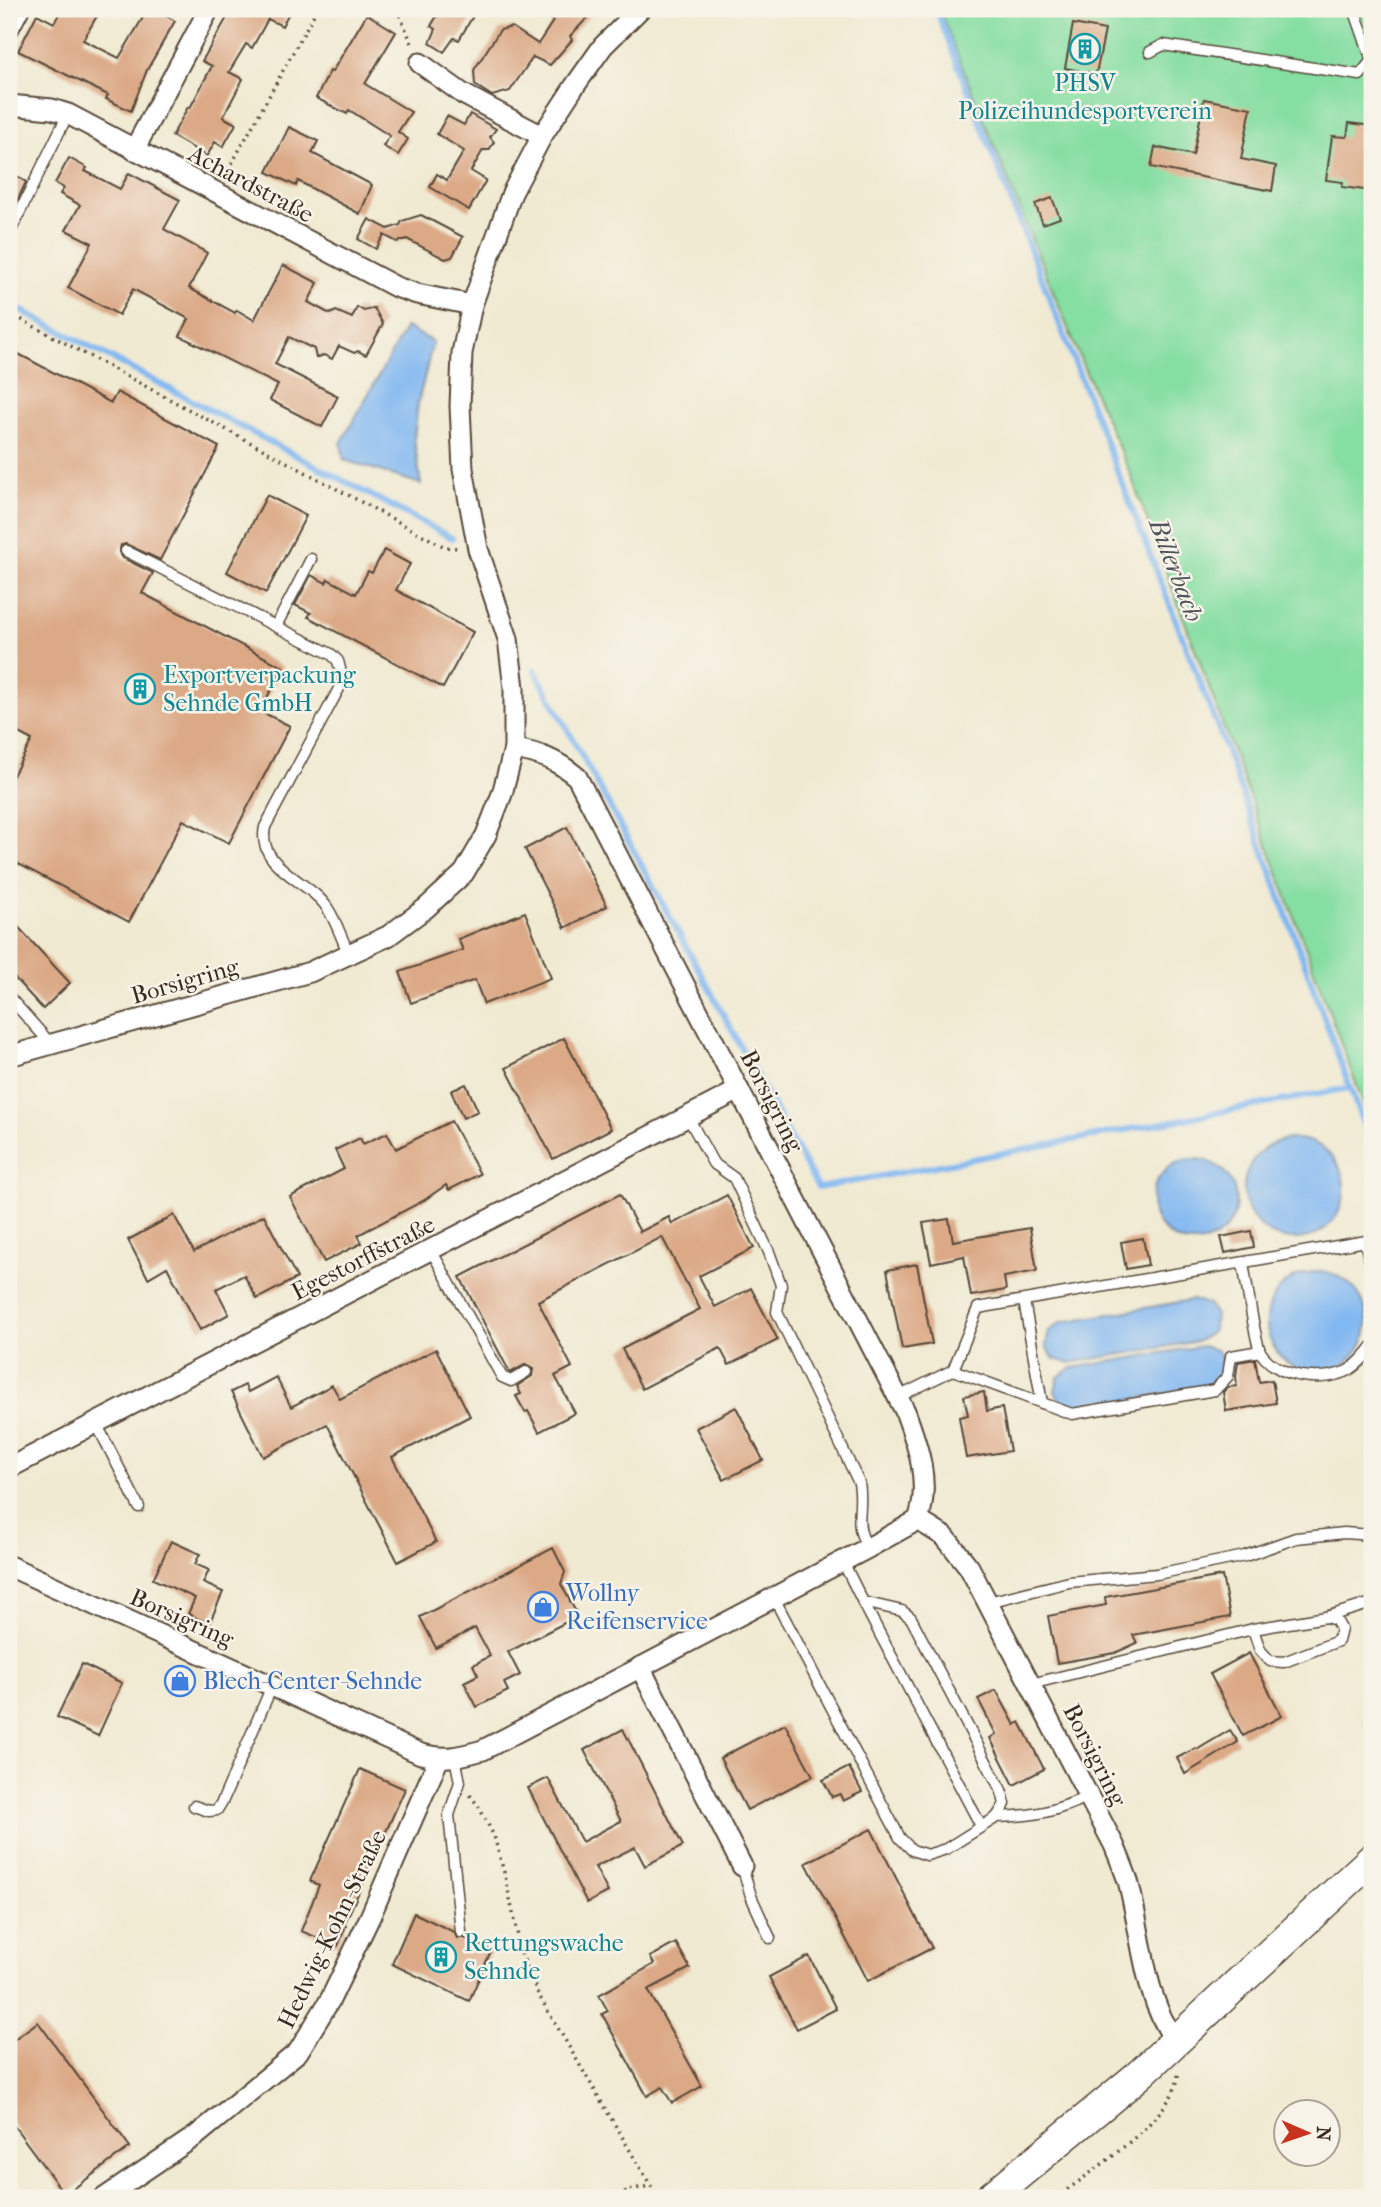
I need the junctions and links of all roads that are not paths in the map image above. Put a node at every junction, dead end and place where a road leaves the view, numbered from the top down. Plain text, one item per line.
1 (19, 9) edge
2 (209, 9) edge
3 (640, 9) edge
4 (1354, 9) edge
5 (9, 28) edge
6 (1150, 52) dead end
7 (419, 63) road end
8 (9, 105) edge
9 (68, 114) junction
10 (542, 136) junction
11 (134, 150) junction
12 (9, 234) edge
13 (471, 305) junction
14 (125, 551) dead end
15 (310, 559) dead end
16 (276, 626) junction
17 (514, 749) junction
18 (349, 954) junction
19 (9, 997) edge
20 (51, 1044) junction
21 (9, 1056) edge
22 (739, 1090) junction
23 (688, 1117) junction
24 (1369, 1241) edge
25 (432, 1250) junction
26 (1243, 1263) junction
27 (1372, 1270) edge
28 (1024, 1301) junction
29 (1372, 1347) edge
30 (1260, 1351) junction
31 (953, 1370) junction
32 (526, 1372) dead end
33 (898, 1397) junction
34 (1042, 1403) junction
35 (96, 1423) junction
36 (9, 1468) edge
37 (139, 1507) dead end
38 (918, 1520) junction
39 (1372, 1535) edge
40 (869, 1548) junction
41 (843, 1562) junction
42 (9, 1566) edge
43 (774, 1598) junction
44 (863, 1602) junction
45 (988, 1602) junction
46 (1372, 1603) edge
47 (1326, 1618) junction
48 (1253, 1629) junction
49 (640, 1667) junction
50 (1031, 1684) junction
51 (272, 1686) junction
52 (447, 1758) junction
53 (1089, 1796) junction
54 (194, 1806) dead end
55 (997, 1817) junction
56 (981, 1826) junction
57 (1372, 1859) edge
58 (742, 1866) joint
59 (461, 1932) dead end
60 (770, 1938) dead end
61 (1177, 2040) junction
62 (104, 2198) edge
63 (990, 2198) edge

1 - 5 street
2 - 11 street
3 - 10 street, Borsigring
4 - 6 lane
7 - 10 street
8 - 9 street, Achardstraße
9 - 11 street, Achardstraße
9 - 12 lane
10 - 13 street, Borsigring
11 - 13 street, Achardstraße
13 - 17 street, Borsigring
14 - 16 lane
15 - 16 lane
16 - 18 lane
17 - 18 street, Borsigring
17 - 22 street, Borsigring
18 - 20 street, Borsigring
19 - 20 lane
20 - 21 street, Borsigring
22 - 23 street, Egestorffstraße
22 - 33 street, Borsigring
23 - 25 street, Egestorffstraße
23 - 40 lane
24 - 26 lane
24 - 27 lane
25 - 32 lane
25 - 35 street, Egestorffstraße
26 - 28 lane
26 - 30 lane
28 - 31 lane
28 - 34 lane
29 - 30 lane
30 - 34 lane
31 - 33 lane
31 - 34 lane
33 - 38 street, Borsigring
35 - 36 street, Egestorffstraße
35 - 37 lane
38 - 40 street
38 - 45 street, Borsigring
39 - 45 lane
40 - 41 street
41 - 43 street
41 - 44 lane
42 - 51 street, Borsigring
43 - 49 street
43 - 56 lane
44 - 55 lane
44 - 56 lane
45 - 50 street, Borsigring
46 - 47 lane
47 - 48 lane
47 - 48 lane
48 - 50 lane
49 - 52 street
49 - 58 street
50 - 53 street, Borsigring
51 - 52 street, Borsigring
51 - 54 lane
52 - 59 lane
52 - 62 street, Hedwig-Kohn-Straße
53 - 55 lane
53 - 61 street, Borsigring
55 - 56 lane
57 - 61 main road
58 - 60 lane
61 - 63 main road

